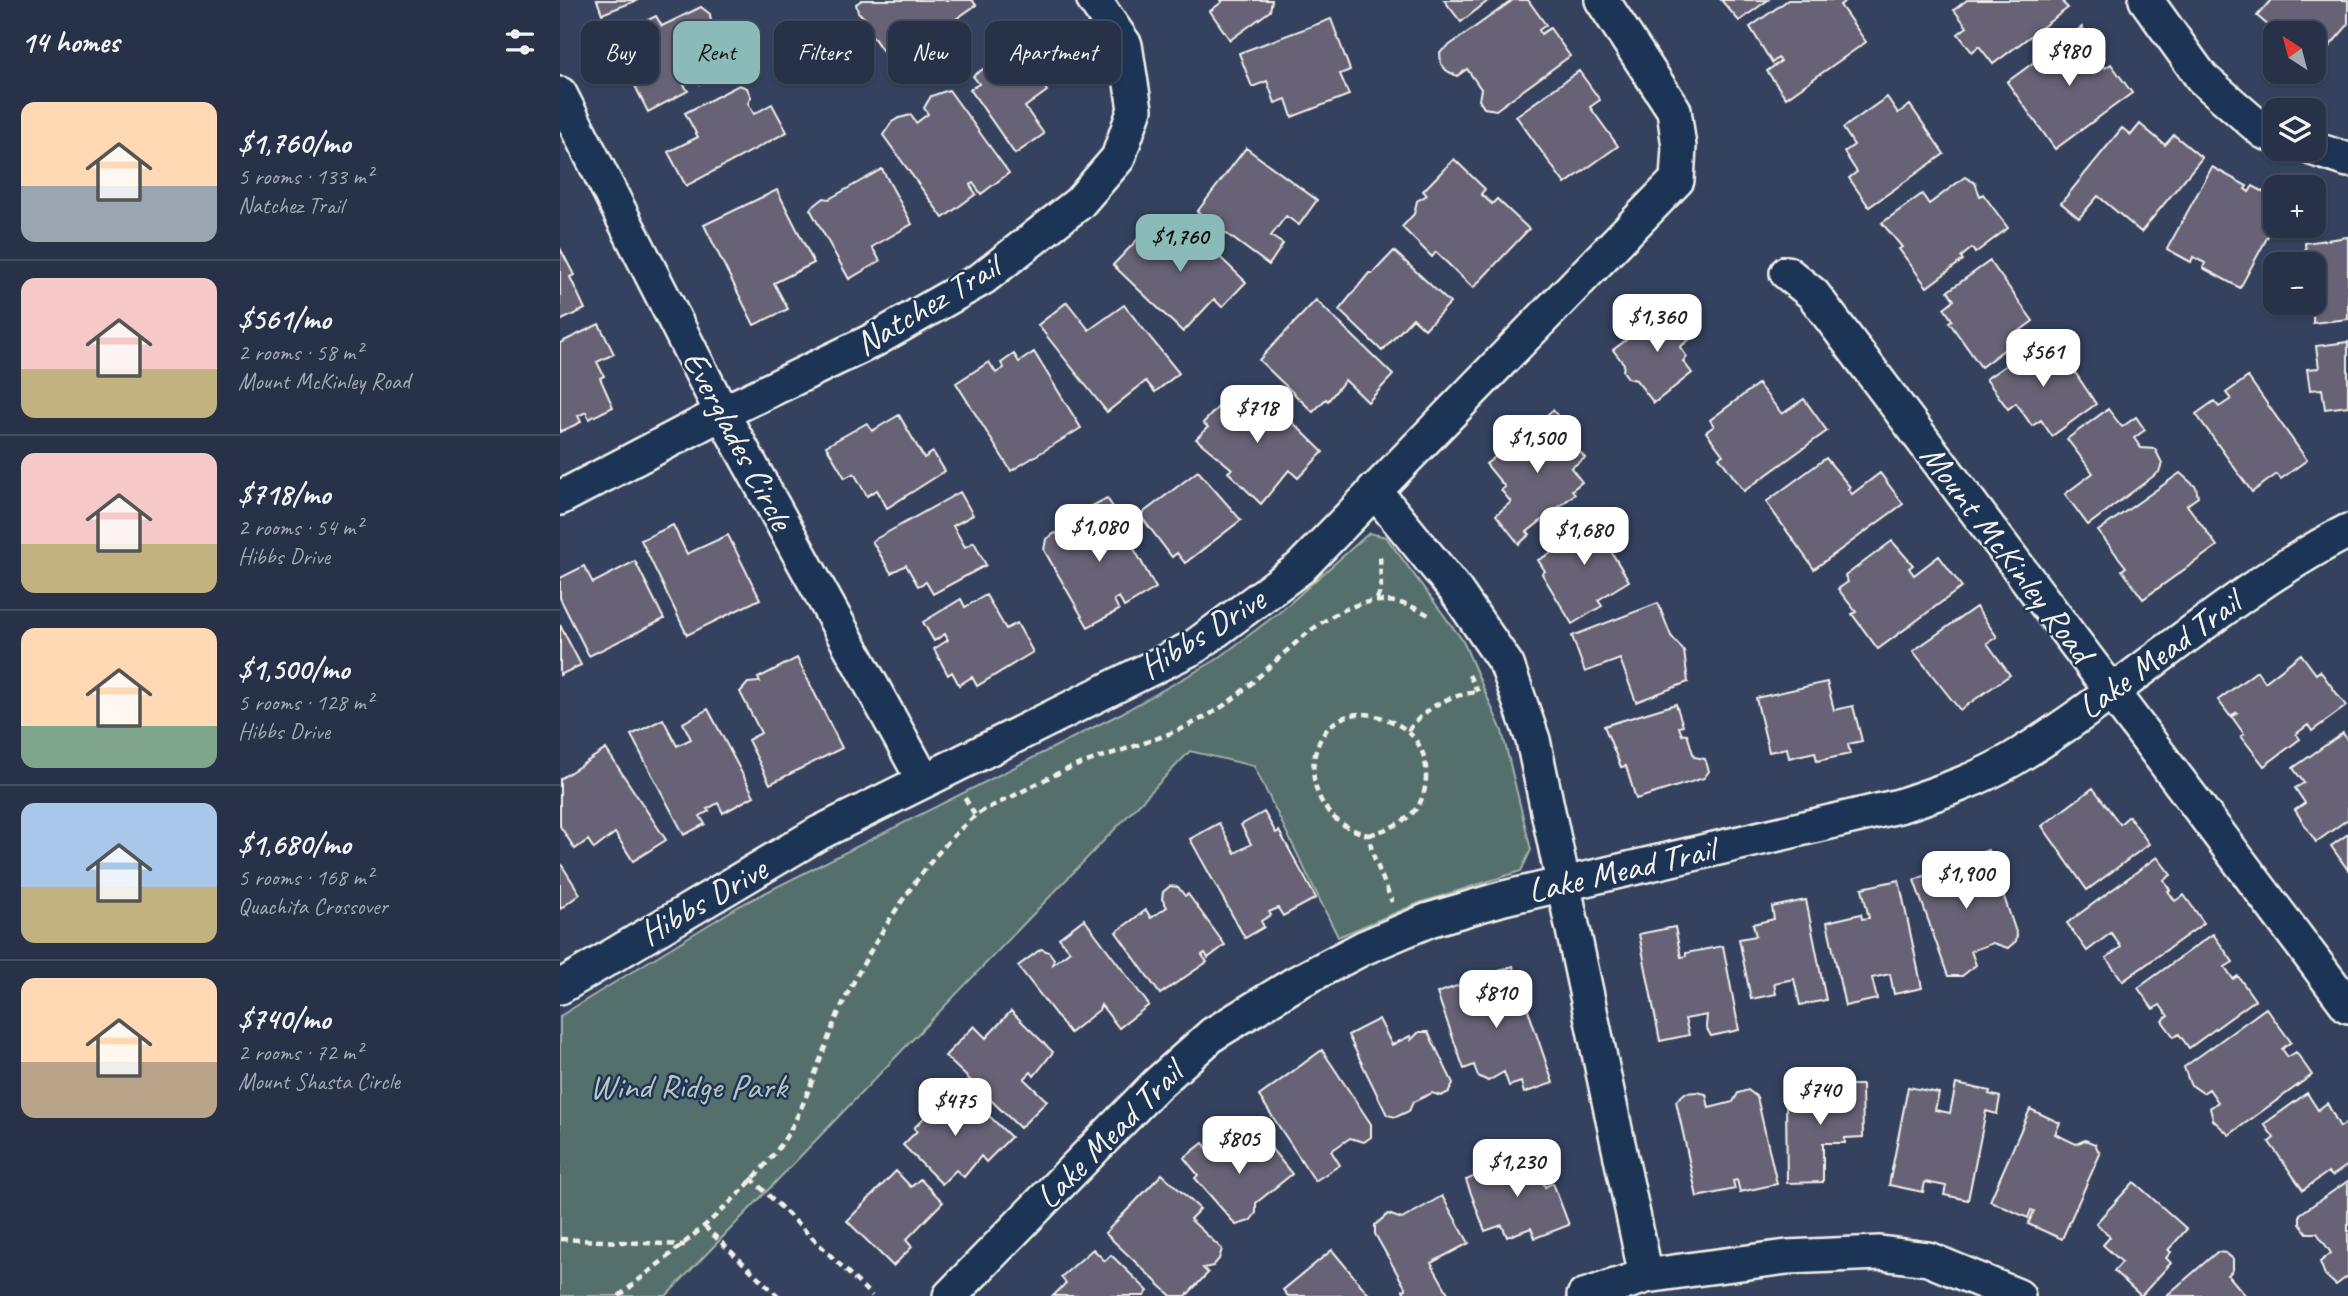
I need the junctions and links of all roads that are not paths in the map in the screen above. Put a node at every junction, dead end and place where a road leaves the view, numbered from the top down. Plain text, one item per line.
1 (1094, 0) edge
2 (1602, 0) edge
3 (2146, 0) edge
4 (560, 94) edge
5 (2263, 131) edge
6 (2326, 153) edge
7 (2348, 160) edge
8 (1787, 273) dead end
9 (722, 414) junction
10 (1374, 490) junction
11 (560, 498) edge
12 (2348, 531) edge
13 (2112, 692) junction
14 (924, 781) junction
15 (1562, 883) junction
16 (560, 987) edge
17 (2348, 1006) edge
18 (1646, 1276) junction
19 (950, 1296) edge
20 (1584, 1296) edge
21 (2018, 1296) edge

1 - 9 street, Natchez Trail
2 - 10 street, Hibbs Drive
3 - 5 street
4 - 9 street, Everglades Circle
6 - 7 street
8 - 13 street, Mount McKinley Road
9 - 11 street, Natchez Trail
9 - 14 street, Everglades Circle
10 - 14 street, Hibbs Drive
10 - 15 street
12 - 13 street, Lake Mead Trail
13 - 15 street, Lake Mead Trail
13 - 17 street, Mount McKinley Road
14 - 16 street, Hibbs Drive
15 - 18 street
15 - 19 street, Lake Mead Trail
18 - 20 street
18 - 21 street

